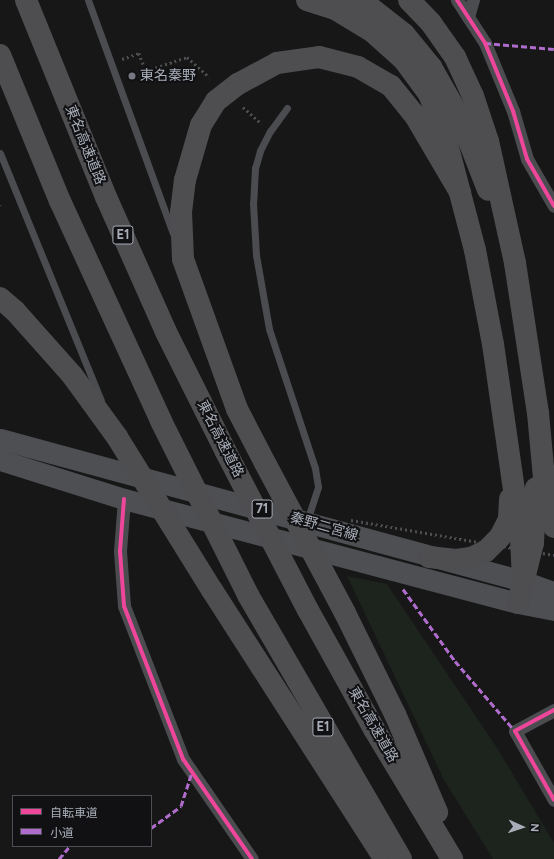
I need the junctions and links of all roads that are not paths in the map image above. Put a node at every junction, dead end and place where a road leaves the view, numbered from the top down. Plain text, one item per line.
1 (88, 0) edge
2 (307, 0) edge
3 (353, 0) edge
4 (409, 0) edge
5 (457, 0) edge
6 (473, 0) edge
7 (29, 7) edge
8 (468, 17) junction
9 (0, 55) edge
10 (287, 108) dead end
11 (0, 153) edge
12 (460, 192) junction
13 (554, 206) edge
14 (183, 259) junction
15 (515, 264) junction
16 (0, 298) edge
17 (538, 413) junction
18 (117, 437) junction
19 (0, 439) edge
20 (0, 460) edge
21 (511, 467) junction
22 (124, 499) junction
23 (307, 522) junction
24 (554, 527) edge
25 (429, 557) junction
26 (523, 581) junction
27 (554, 592) edge
28 (518, 603) junction
29 (554, 610) edge
30 (554, 710) edge
31 (554, 800) edge
32 (252, 859) edge
33 (385, 859) edge
34 (401, 859) edge
35 (452, 859) edge
36 (458, 859) edge

1 - 14 lane
2 - 12 highway
3 - 15 highway
4 - 15 highway
5 - 8 street
6 - 8 street
7 - 35 highway, 東名高速道路 / E1, bridge
8 - 13 street
9 - 34 highway, E1, bridge
10 - 23 lane
11 - 18 lane
12 - 14 highway
12 - 21 highway
14 - 36 highway, bridge
15 - 17 highway
16 - 18 highway
17 - 24 highway
17 - 26 highway
18 - 33 highway, bridge
19 - 23 main road, 秦野二宮線 / 71
20 - 22 main road, 秦野二宮線 / 71
21 - 25 highway
21 - 26 highway
22 - 28 main road, 秦野二宮線 / 71
22 - 32 street
23 - 25 main road, 秦野二宮線 / 71
25 - 26 main road, 秦野二宮線 / 71
26 - 27 main road, 秦野二宮線 / 71
26 - 28 highway
28 - 29 main road, 秦野二宮線 / 71
30 - 31 street

